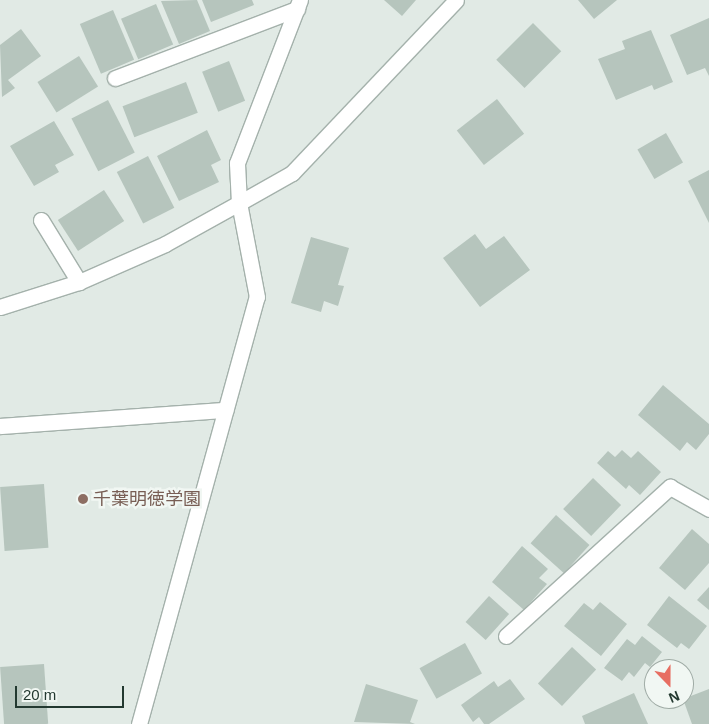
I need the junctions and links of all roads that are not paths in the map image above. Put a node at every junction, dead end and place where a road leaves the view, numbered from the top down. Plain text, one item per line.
1 (456, 0) edge
2 (298, 5) edge
3 (115, 78) dead end
4 (239, 203) junction
5 (41, 220) dead end
6 (79, 282) junction
7 (0, 307) edge
8 (226, 410) junction
9 (0, 426) edge
10 (709, 509) edge
11 (506, 636) dead end
12 (139, 724) edge

1 - 4 street
2 - 3 street
2 - 4 street
4 - 6 street
4 - 8 street
5 - 6 street
6 - 7 street
8 - 9 street
8 - 12 street
10 - 11 street

